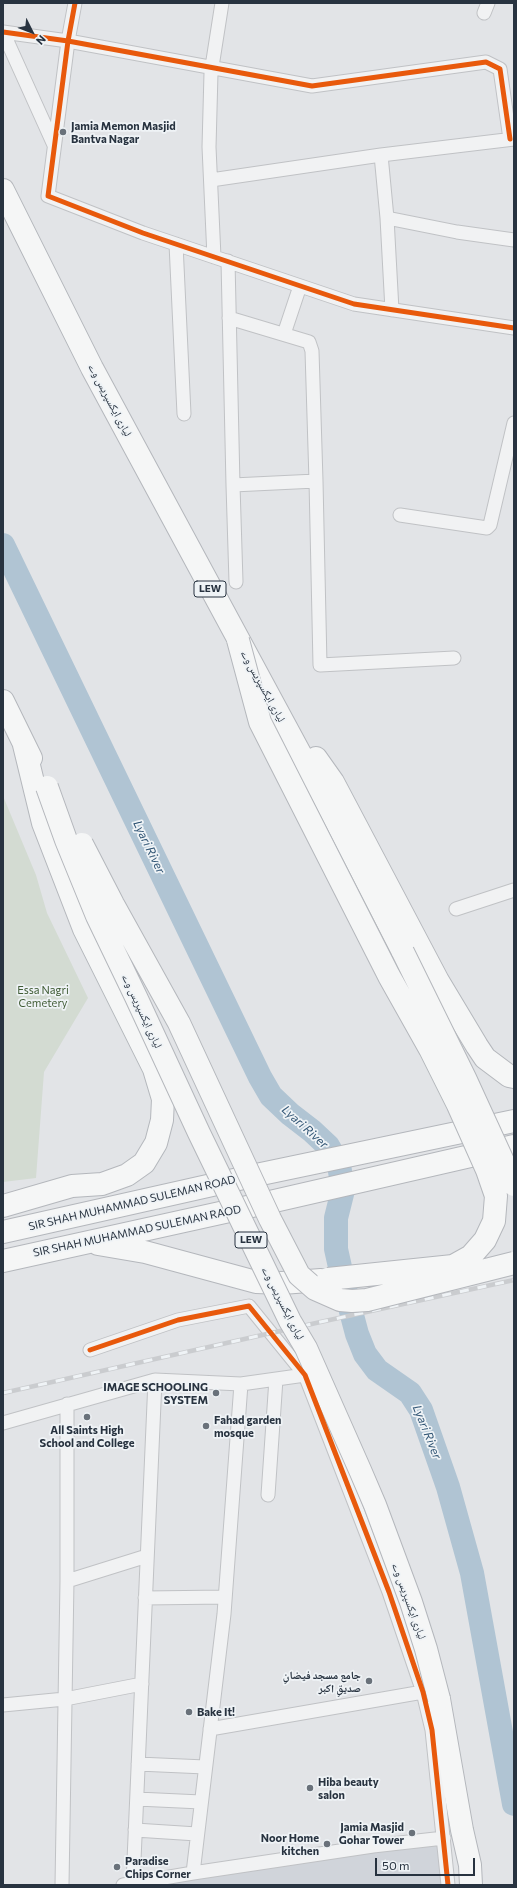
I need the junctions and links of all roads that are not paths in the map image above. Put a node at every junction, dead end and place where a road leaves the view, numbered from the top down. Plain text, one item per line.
1 (75, 3) edge
2 (222, 3) edge
3 (3, 32) edge
4 (68, 41) junction
5 (212, 66) junction
6 (512, 139) edge
7 (55, 146) junction
8 (381, 155) junction
9 (211, 180) junction
10 (3, 190) edge
11 (3, 203) edge
12 (387, 218) junction
13 (20, 225) junction
14 (514, 240) edge
15 (176, 244) junction
16 (214, 257) junction
17 (228, 262) junction
18 (300, 286) junction
19 (392, 310) junction
20 (229, 318) junction
21 (514, 328) edge
22 (284, 334) junction
23 (184, 414) dead end
24 (514, 423) edge
25 (316, 481) junction
26 (233, 485) junction
27 (400, 515) dead end
28 (236, 582) dead end
29 (238, 640) junction
30 (454, 658) dead end
31 (3, 701) edge
32 (24, 745) junction
33 (47, 787) junction
34 (514, 890) edge
35 (456, 910) dead end
36 (514, 1077) edge
37 (514, 1121) edge
38 (514, 1146) edge
39 (514, 1185) edge
40 (3, 1206) edge
41 (3, 1232) edge
42 (88, 1242) junction
43 (3, 1261) edge
44 (514, 1262) edge
45 (90, 1350) dead end
46 (305, 1375) junction
47 (276, 1379) junction
48 (155, 1380) junction
49 (241, 1384) junction
50 (67, 1404) junction
51 (3, 1423) edge
52 (268, 1495) dead end
53 (147, 1556) junction
54 (67, 1581) junction
55 (225, 1597) junction
56 (145, 1598) junction
57 (142, 1684) junction
58 (423, 1692) junction
59 (65, 1699) junction
60 (3, 1705) edge
61 (210, 1729) junction
62 (138, 1764) junction
63 (205, 1767) junction
64 (137, 1799) junction
65 (201, 1802) junction
66 (135, 1830) junction
67 (197, 1834) junction
68 (444, 1838) junction
69 (193, 1873) junction
70 (128, 1884) edge
71 (62, 1885) edge
72 (448, 1885) edge
73 (471, 1885) edge

1 - 4 street
2 - 5 street
3 - 4 street
3 - 7 street
4 - 5 street
4 - 7 street
5 - 6 street
5 - 9 street
6 - 8 street
7 - 15 street
8 - 9 street
8 - 12 street
9 - 16 street
10 - 13 highway, لیاری ایکسپریس وے / LEW
11 - 13 highway, LEW
12 - 14 street
12 - 19 street
13 - 29 highway, لیاری ایکسپریس وے / LEW
15 - 16 street
15 - 23 street
16 - 17 street
17 - 18 street
17 - 20 street
18 - 19 street
18 - 22 street
19 - 21 street
20 - 22 street
20 - 26 street
22 - 25 street
24 - 27 street
25 - 26 street
25 - 30 street
26 - 28 street
29 - 36 highway, LEW
29 - 39 highway, لیاری ایکسپریس وے / LEW, bridge
29 - 42 highway, LEW, bridge
31 - 32 highway, لیاری ایکسپریس وے / LEW
32 - 33 highway, لیاری ایکسپریس وے / LEW
32 - 40 highway, LEW
33 - 44 highway, LEW, bridge
33 - 73 highway, لیاری ایکسپریس وے / LEW, bridge
34 - 35 street
37 - 41 highway, SIR SHAH MUHAMMAD SULEMAN ROAD
38 - 42 highway, SIR SHAH MUHAMMAD SULEMAN RAOD
42 - 43 highway, SIR SHAH MUHAMMAD SULEMAN RAOD
45 - 46 street
46 - 47 street
46 - 58 street
47 - 49 street
47 - 52 street
48 - 49 street
48 - 50 street
48 - 53 street
49 - 55 street
50 - 51 street
50 - 54 street
53 - 54 street
53 - 56 street
54 - 59 street
55 - 56 street
55 - 61 street
56 - 57 street
57 - 59 street
57 - 62 street
58 - 61 street
58 - 68 street
59 - 60 street
59 - 71 street
61 - 63 street
62 - 63 street
62 - 64 street
63 - 65 street
64 - 65 street
64 - 66 street
65 - 67 street
66 - 67 street
66 - 70 street
67 - 69 street
68 - 69 street
68 - 72 street
69 - 70 street

